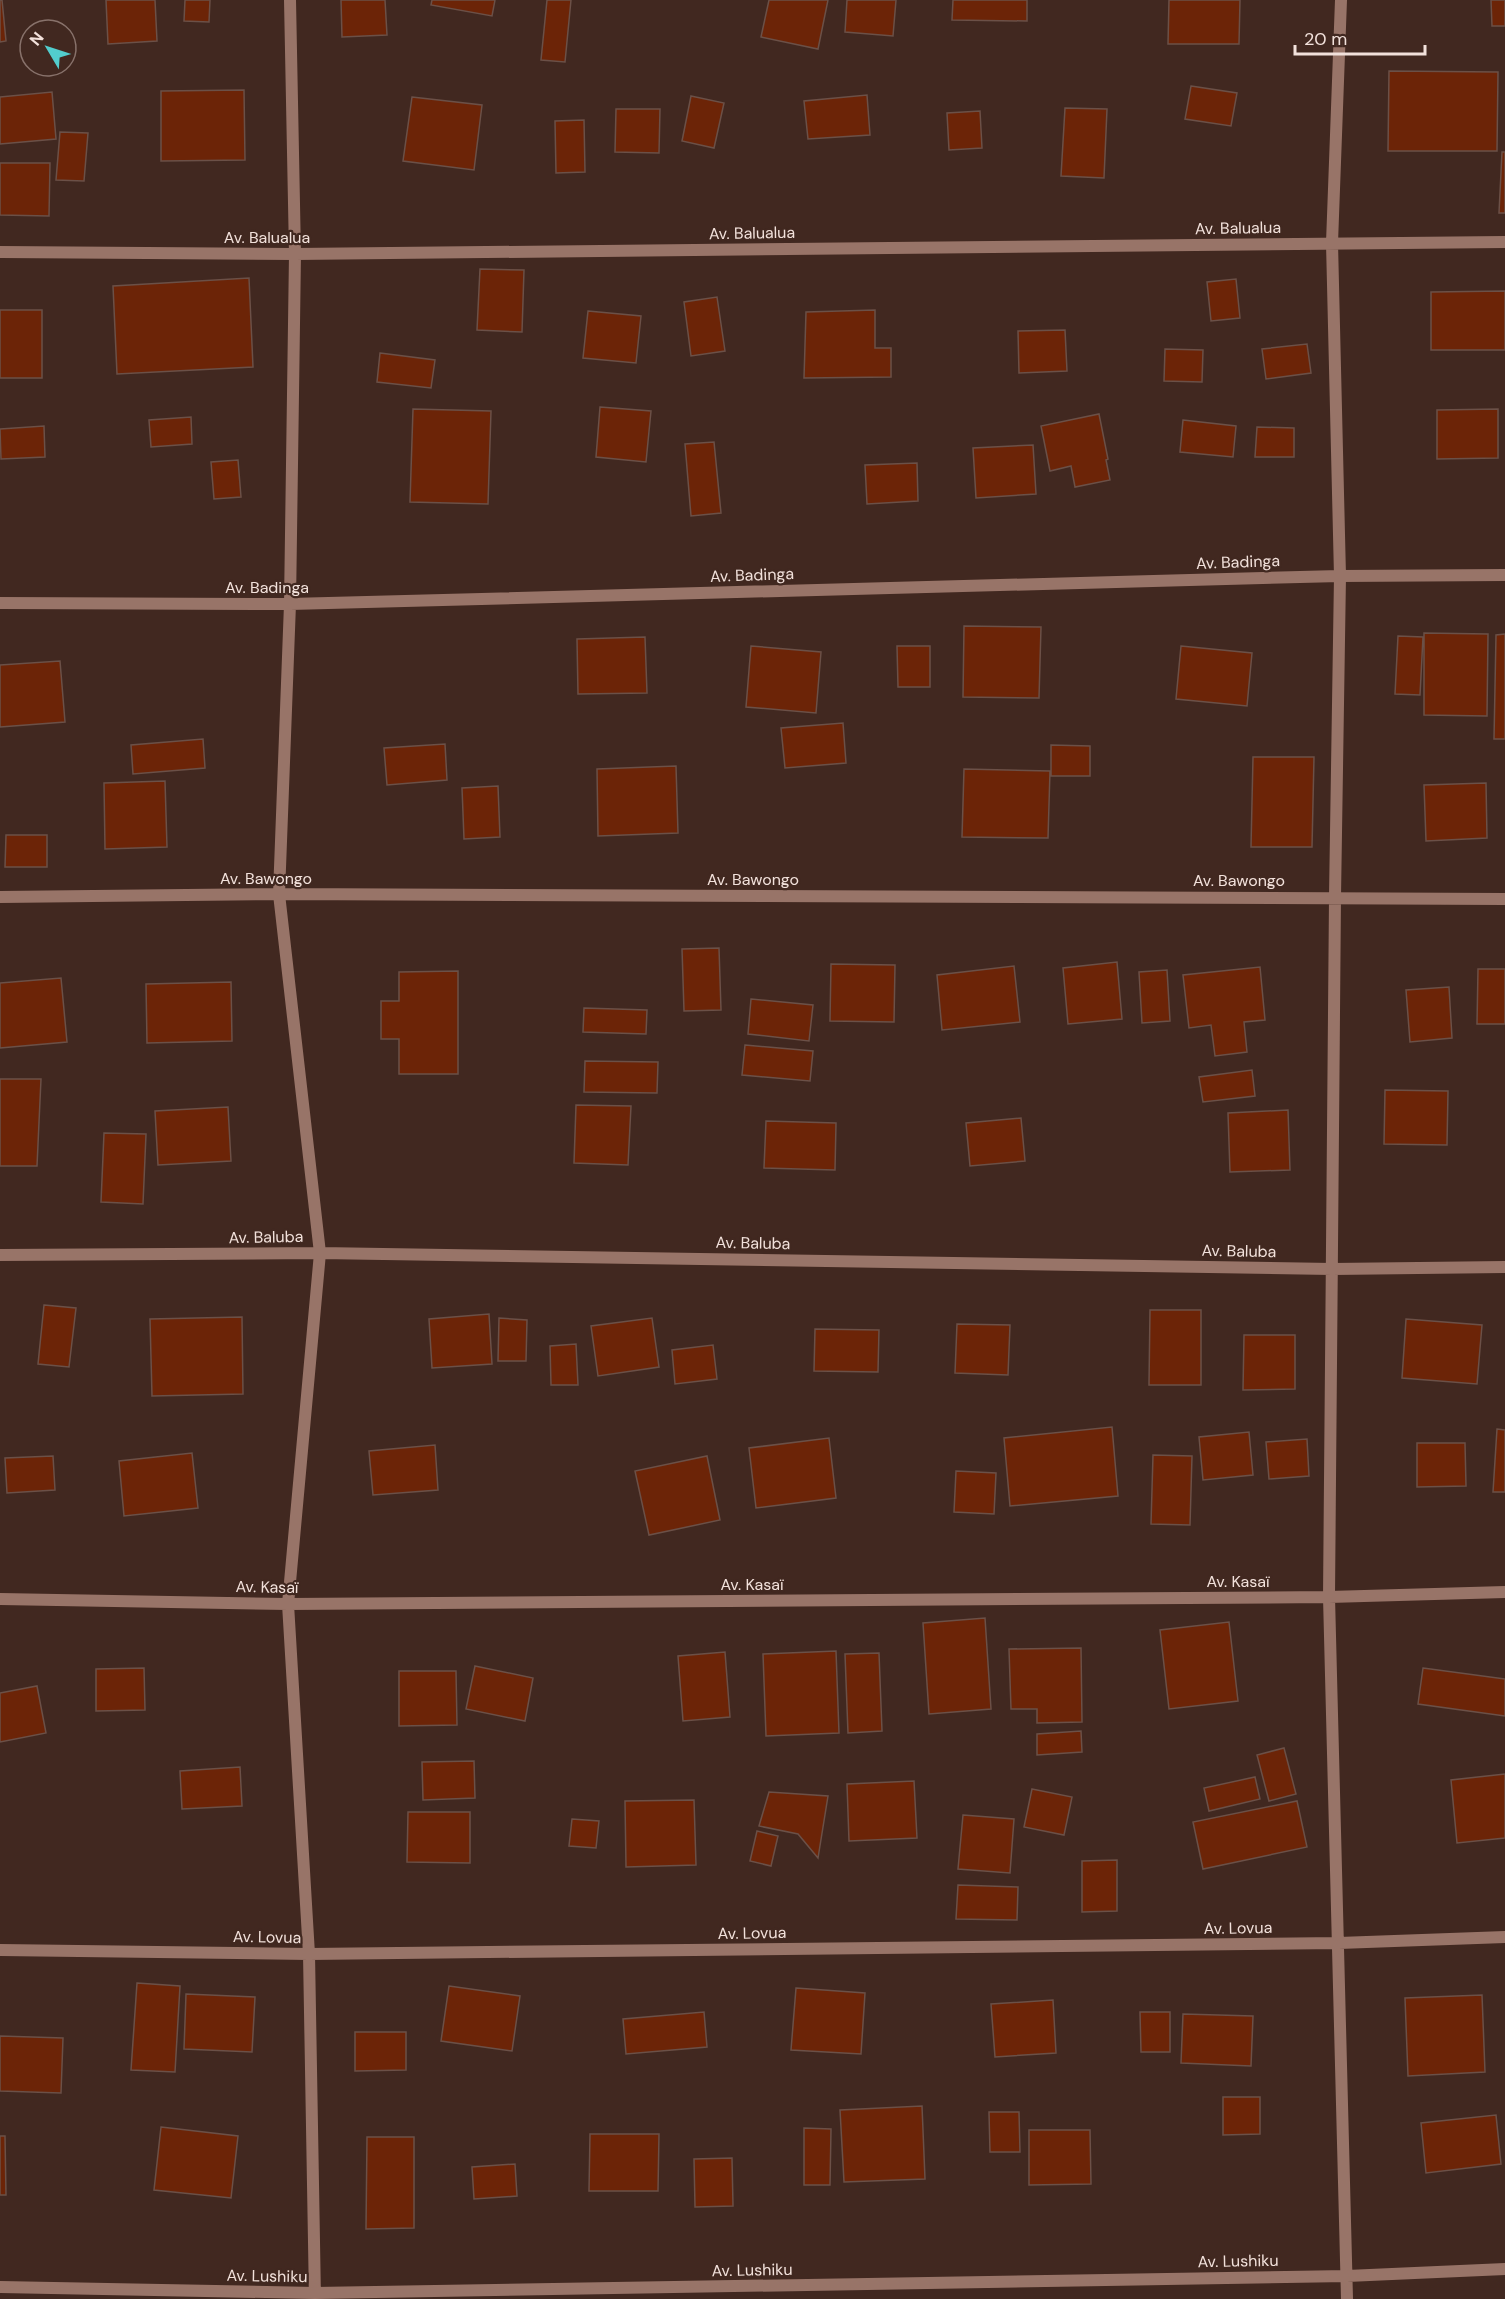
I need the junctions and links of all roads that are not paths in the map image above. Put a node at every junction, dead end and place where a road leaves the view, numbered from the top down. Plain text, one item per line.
1 (290, 0) edge
2 (1341, 0) edge
3 (1505, 242) edge
4 (1332, 243) junction
5 (0, 252) edge
6 (295, 254) junction
7 (1505, 575) edge
8 (1340, 576) junction
9 (0, 603) edge
10 (290, 604) junction
11 (279, 894) junction
12 (0, 897) edge
13 (1335, 897) junction
14 (1505, 899) edge
15 (320, 1252) junction
16 (0, 1256) edge
17 (1505, 1267) edge
18 (1332, 1269) junction
19 (1505, 1592) edge
20 (1329, 1597) junction
21 (0, 1599) edge
22 (288, 1604) junction
23 (1505, 1937) edge
24 (1339, 1943) junction
25 (0, 1950) edge
26 (309, 1954) junction
27 (1505, 2269) edge
28 (1347, 2276) junction
29 (0, 2287) edge
30 (315, 2296) edge
31 (1347, 2299) edge

1 - 6 street
2 - 4 street
3 - 4 street, Av. Balualua
4 - 6 street, Av. Balualua
4 - 8 street
5 - 6 street, Av. Balualua
6 - 10 street
7 - 8 street, Av. Badinga
8 - 10 street, Av. Badinga
8 - 13 street
9 - 10 street, Av. Badinga
10 - 11 street
11 - 12 street, Av. Bawongo
11 - 13 street, Av. Bawongo
11 - 15 street
13 - 14 street, Av. Bawongo
13 - 18 street
15 - 16 street, Av. Baluba
15 - 18 street, Av. Baluba
15 - 22 street
17 - 18 street, Av. Baluba
18 - 20 street
19 - 20 street, Av. Kasaï
20 - 22 street, Av. Kasaï
20 - 24 street
21 - 22 street, Av. Kasaï
22 - 26 street
23 - 24 street, Av. Lovua
24 - 26 street, Av. Lovua
24 - 28 street
25 - 26 street, Av. Lovua
26 - 30 street
27 - 28 street, Av. Lushiku
28 - 30 street, Av. Lushiku
28 - 31 street
29 - 30 street, Av. Lushiku

